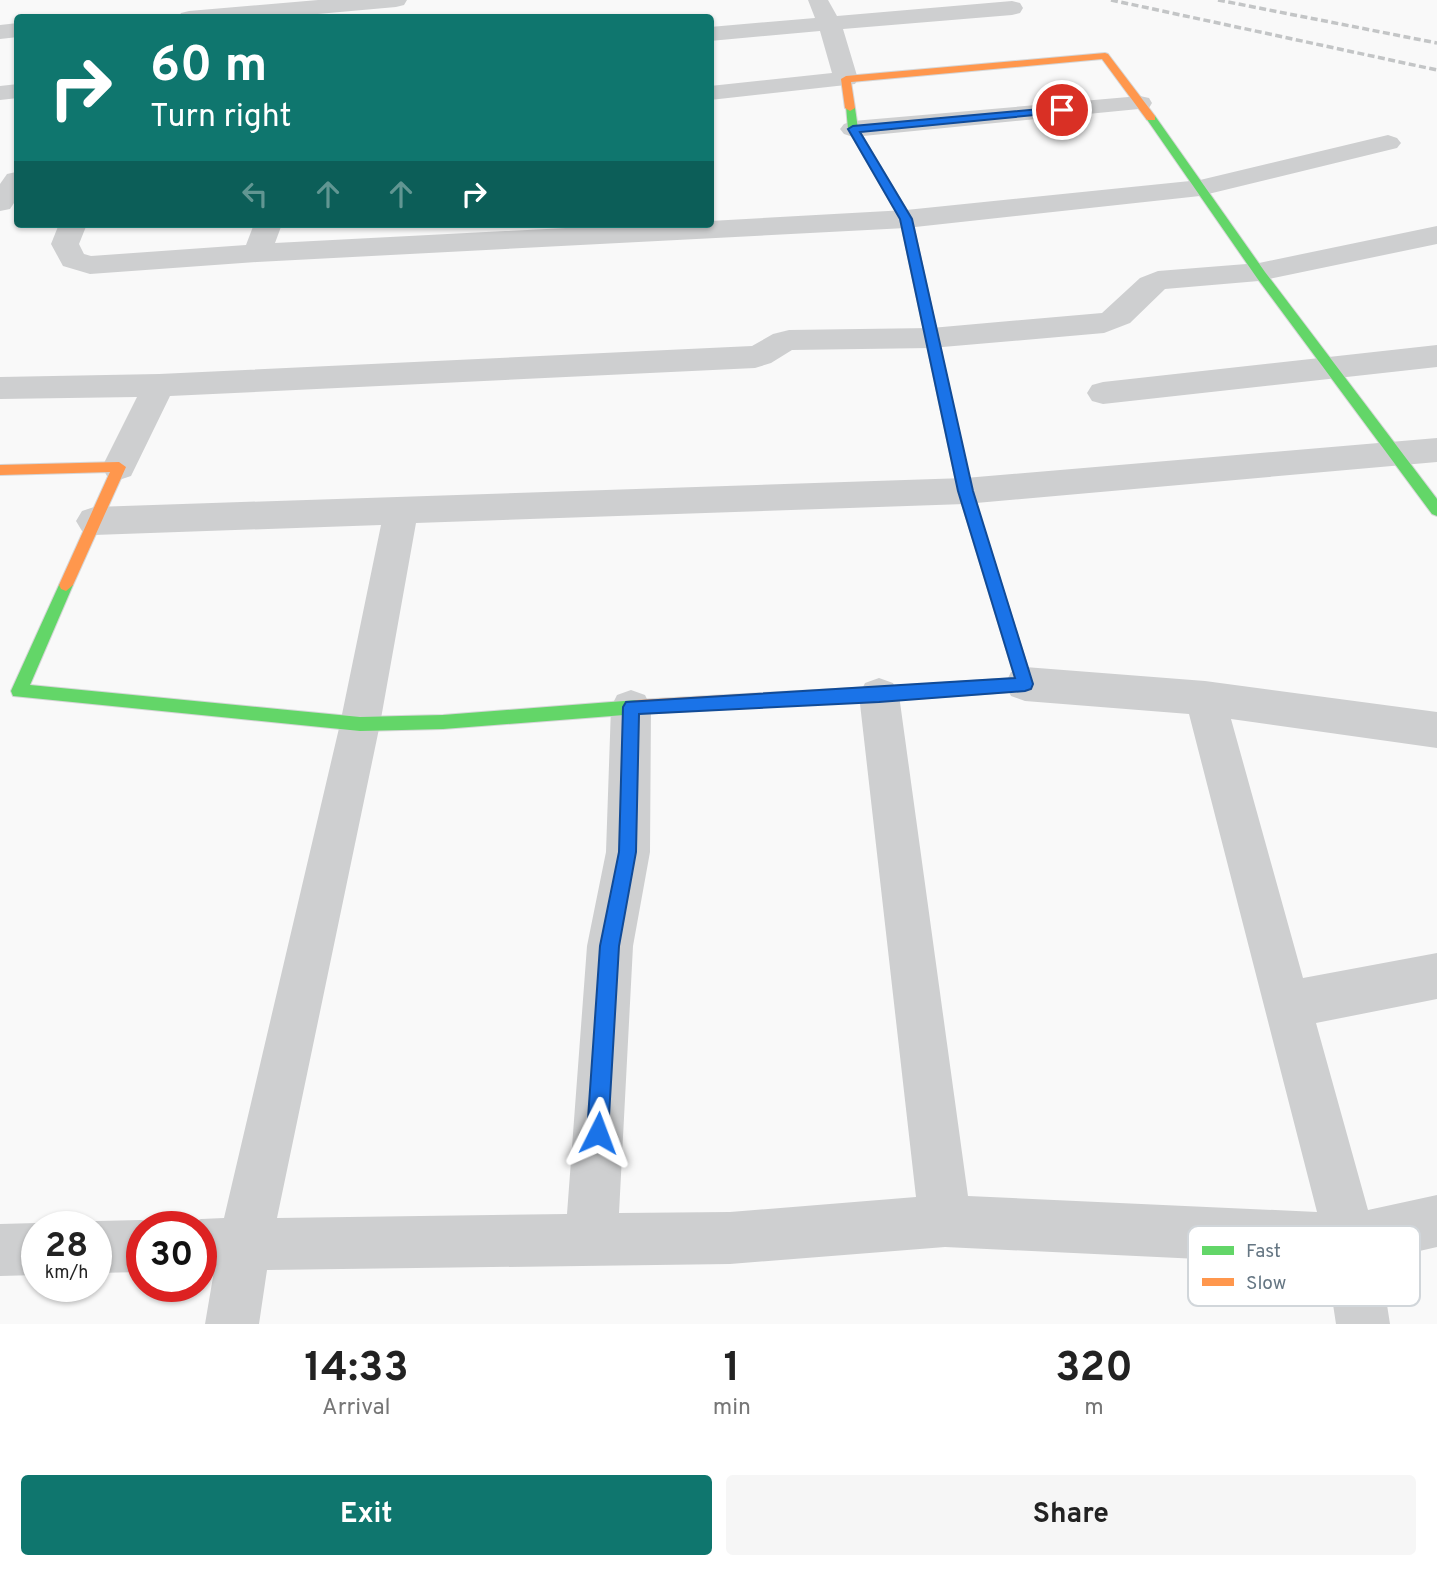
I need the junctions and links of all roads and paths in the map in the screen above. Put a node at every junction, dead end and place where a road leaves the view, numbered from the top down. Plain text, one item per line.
1 (396, 0) edge
2 (818, 0) edge
3 (1012, 8) dead end
4 (312, 9) edge
5 (244, 14) edge
6 (829, 23) junction
7 (714, 34) edge
8 (846, 79) junction
9 (714, 93) edge
10 (1140, 103) junction
11 (853, 129) junction
12 (1388, 143) dead end
13 (11, 182) edge
14 (1200, 188) junction
15 (0, 203) edge
16 (906, 219) junction
17 (71, 228) edge
18 (266, 228) edge
19 (1437, 235) edge
20 (257, 253) junction
21 (1259, 272) junction
22 (931, 338) junction
23 (1437, 356) edge
24 (1331, 370) junction
25 (159, 385) junction
26 (0, 388) edge
27 (1102, 393) dead end
28 (1437, 450) edge
29 (1400, 455) junction
30 (119, 467) junction
31 (0, 470) edge
32 (965, 491) junction
33 (401, 510) junction
34 (1437, 510) edge
35 (94, 521) junction
36 (1025, 684) junction
37 (879, 695) junction
38 (1205, 698) junction
39 (631, 707) junction
40 (360, 724) junction
41 (1437, 730) edge
42 (1437, 976) edge
43 (1287, 1005) junction
44 (945, 1221) junction
45 (1437, 1222) edge
46 (1346, 1226) edge
47 (1418, 1226) edge
48 (1188, 1232) edge
49 (591, 1239) junction
50 (223, 1244) edge
51 (21, 1249) edge
52 (0, 1250) edge
53 (1360, 1306) edge
54 (232, 1324) edge
55 (1363, 1324) edge

1 - 4 street
2 - 6 street
3 - 6 street
4 - 5 street
6 - 7 street
6 - 8 street
8 - 9 street
8 - 10 street
8 - 11 street
10 - 11 street
10 - 14 street
11 - 16 street
12 - 14 street
13 - 15 street
14 - 16 street
14 - 21 street
16 - 20 street
16 - 22 street
17 - 20 street
18 - 20 street
19 - 21 street
21 - 22 street
21 - 24 street
22 - 25 street
22 - 32 street
23 - 24 street
24 - 27 street
24 - 29 street
25 - 26 street
25 - 30 street
28 - 29 street
29 - 32 street
29 - 34 street
30 - 31 street
30 - 35 street
32 - 33 street
32 - 36 street
33 - 35 street
33 - 40 street
35 - 40 street
36 - 37 street
36 - 38 street
37 - 39 street
37 - 44 street
38 - 41 street
38 - 43 street
39 - 40 street
39 - 49 street
40 - 50 street
42 - 43 street
43 - 46 street
44 - 48 street
44 - 49 street
45 - 47 street
49 - 50 street
50 - 54 street
51 - 52 street
53 - 55 street

